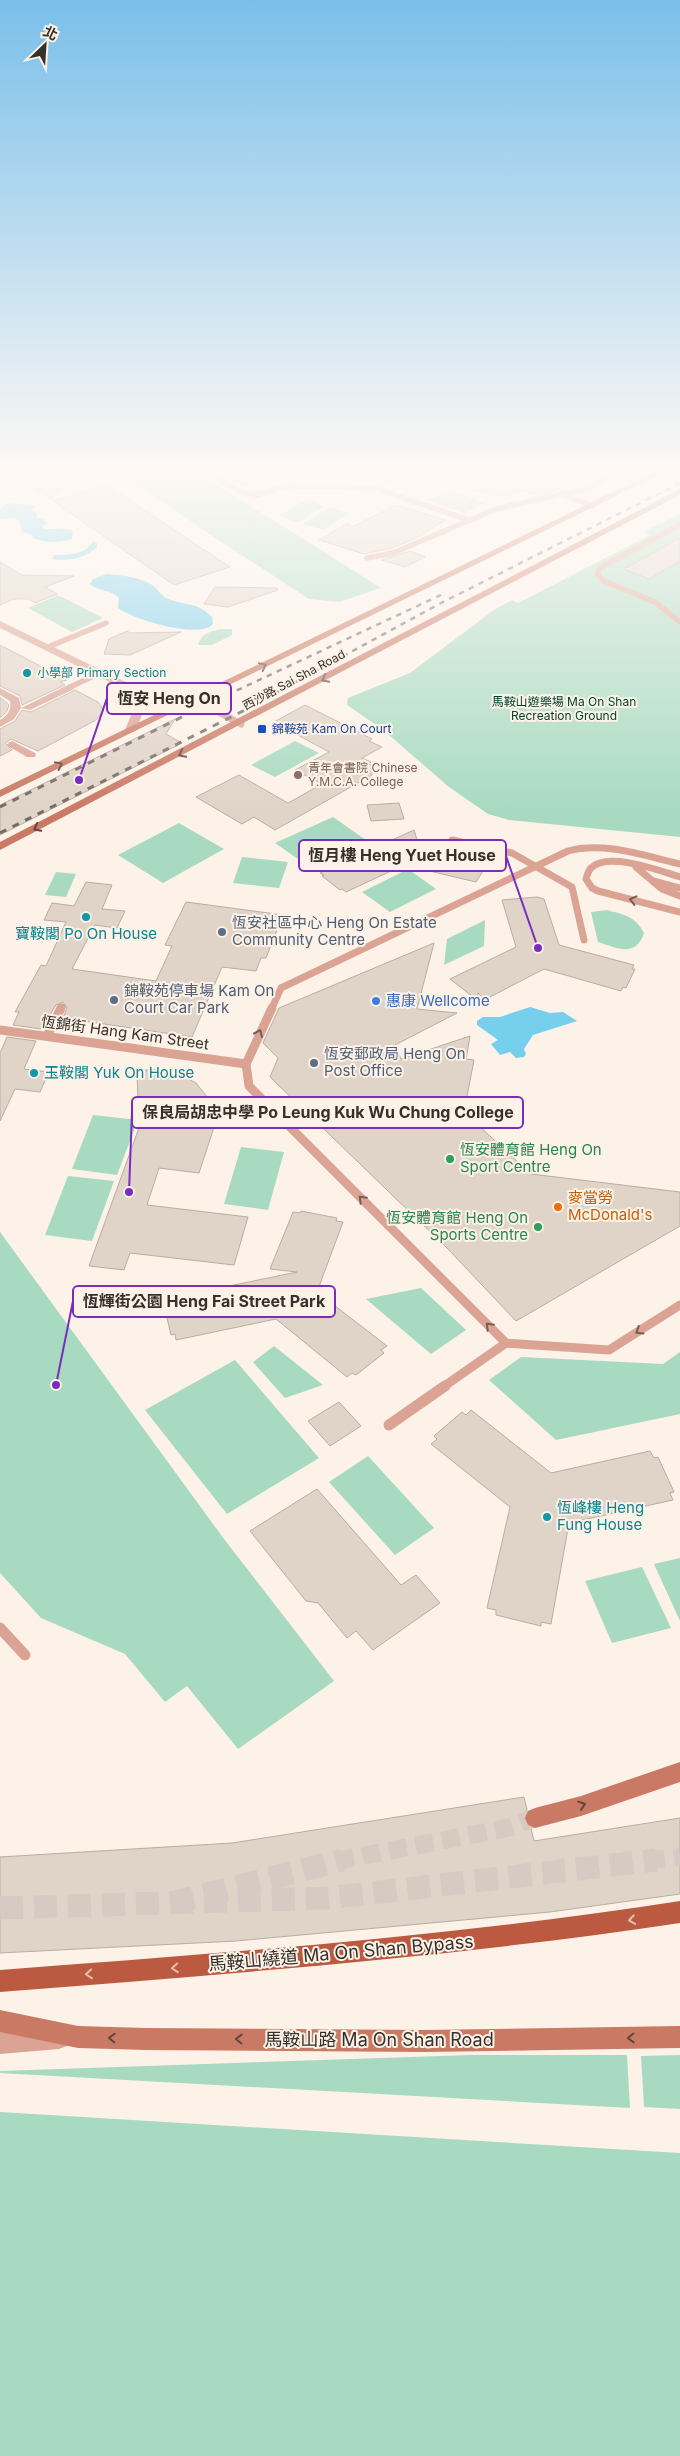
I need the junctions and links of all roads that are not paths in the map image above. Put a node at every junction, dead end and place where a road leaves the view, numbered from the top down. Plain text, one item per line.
1 (434, 584) edge
2 (506, 584) edge
3 (610, 584) edge
4 (680, 622) edge
5 (106, 623) dead end
6 (0, 624) edge
7 (48, 647) junction
8 (100, 673) junction
9 (70, 687) joint
10 (219, 687) junction
11 (132, 689) junction
12 (0, 691) edge
13 (194, 699) junction
14 (26, 708) dead end
15 (0, 724) edge
16 (241, 724) junction
17 (130, 730) junction
18 (12, 744) dead end
19 (31, 755) dead end
20 (0, 794) edge
21 (452, 840) dead end
22 (0, 847) edge
23 (680, 864) edge
24 (634, 865) junction
25 (536, 866) junction
26 (680, 877) edge
27 (650, 880) junction
28 (680, 888) edge
29 (680, 896) edge
30 (680, 912) edge
31 (584, 940) dead end
32 (62, 1007) dead end
33 (0, 1030) edge
34 (47, 1036) junction
35 (246, 1064) junction
36 (680, 1306) edge
37 (506, 1343) junction
38 (389, 1425) dead end
39 (0, 1628) edge
40 (25, 1656) dead end
41 (680, 1772) edge
42 (536, 1818) tunnel mouth
43 (680, 1912) edge
44 (0, 1981) edge
45 (0, 2021) edge
46 (78, 2037) junction
47 (680, 2037) edge
48 (0, 2043) edge

10 -> 1 main road, 西沙路 Sai Sha Road
2 -> 16 main road, 西沙路 Sai Sha Road
3 - 4 lane
5 - 7 lane
6 - 7 street
7 - 8 street
8 - 9 lane
8 - 11 street
9 - 14 street
10 - 11 street
10 - 13 main road, 西沙路 Sai Sha Road
11 - 17 street
12 - 15 street
13 - 16 lane
13 - 17 main road, 西沙路 Sai Sha Road
16 -> 22 main road, 西沙路 Sai Sha Road
20 -> 17 main road, 西沙路 Sai Sha Road
18 - 19 street
21 - 25 lane
23 - 25 lane
24 - 26 lane
24 - 27 lane
30 -> 24 lane
25 - 31 lane
35 -> 25 lane
27 - 28 lane
27 - 29 lane
32 - 34 lane
33 - 34 lane, 恆錦街 Hang Kam Street
34 - 35 lane, 恆錦街 Hang Kam Street
37 -> 35 lane
36 -> 37 lane
37 - 38 lane
39 - 40 lane
42 -> 41 main road
43 -> 44 main road, 馬鞍山繞道 Ma On Shan Bypass
45 - 46 main road, 馬鞍山路 Ma On Shan Road
47 -> 46 main road, 馬鞍山路 Ma On Shan Road
46 - 48 street, 馬鞍山路 Ma On Shan Road

